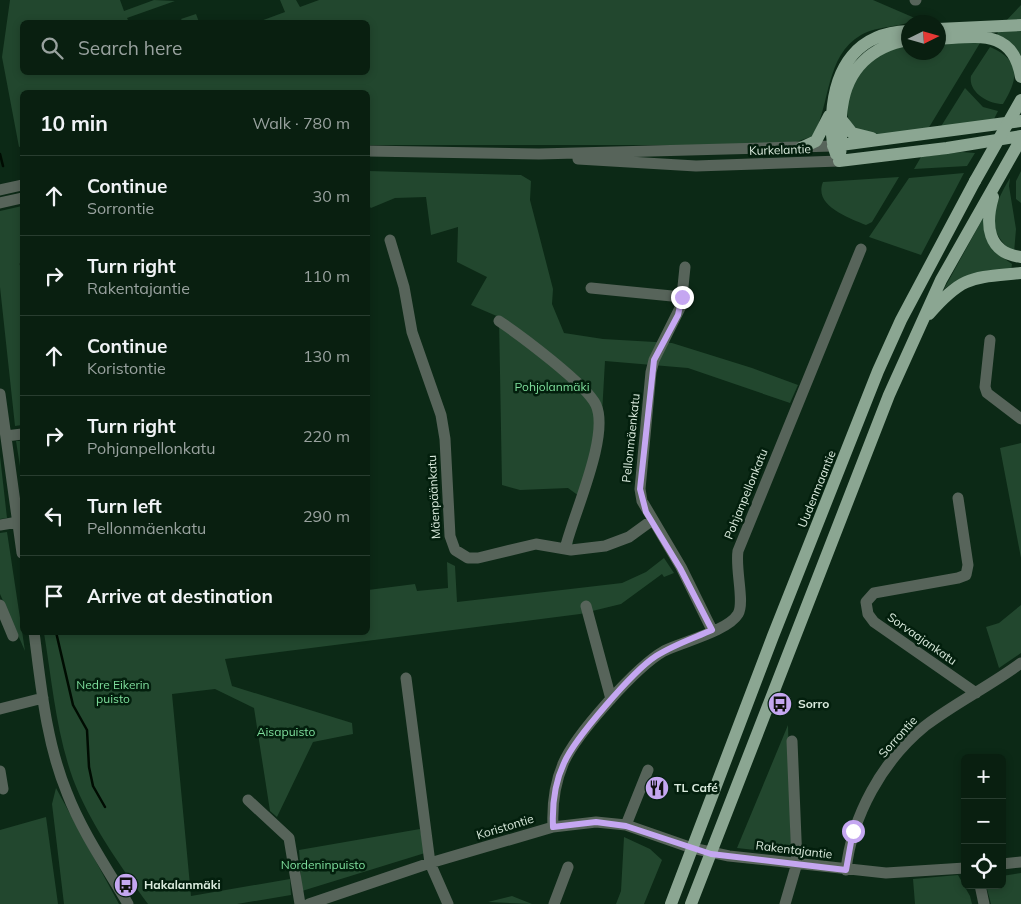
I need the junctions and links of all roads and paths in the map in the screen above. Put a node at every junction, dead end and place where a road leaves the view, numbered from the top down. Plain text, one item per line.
1 (1021, 25) edge
2 (946, 30) edge
3 (901, 32) edge
4 (946, 39) edge
5 (901, 42) edge
6 (1021, 77) edge
7 (1021, 100) edge
8 (833, 102) junction
9 (841, 119) junction
10 (1021, 121) edge
11 (1021, 138) edge
12 (885, 140) junction
13 (837, 146) junction
14 (801, 148) junction
15 (370, 152) edge
16 (538, 154) junction
17 (839, 161) junction
18 (999, 178) junction
19 (20, 185) edge
20 (0, 190) edge
21 (20, 199) edge
22 (0, 204) edge
23 (390, 240) dead end
24 (860, 249) dead end
25 (1021, 258) edge
26 (685, 267) dead end
27 (1021, 273) edge
28 (590, 288) dead end
29 (682, 297) junction
30 (499, 321) dead end
31 (920, 325) junction
32 (990, 340) dead end
33 (0, 394) edge
34 (1021, 419) edge
35 (20, 434) edge
36 (6, 436) junction
37 (958, 498) dead end
38 (652, 521) junction
39 (18, 522) junction
40 (0, 525) edge
41 (20, 538) edge
42 (565, 549) junction
43 (0, 605) edge
44 (586, 606) dead end
45 (712, 630) junction
46 (34, 635) edge
47 (14, 636) dead end
48 (1021, 663) edge
49 (406, 678) dead end
50 (976, 694) junction
51 (43, 698) junction
52 (611, 700) junction
53 (0, 710) edge
54 (792, 741) dead end
55 (648, 770) dead end
56 (0, 771) edge
57 (3, 789) dead end
58 (248, 800) dead end
59 (626, 826) junction
60 (553, 827) junction
61 (692, 848) junction
62 (711, 854) junction
63 (1021, 862) edge
64 (430, 863) junction
65 (797, 863) junction
66 (1006, 864) edge
67 (568, 867) dead end
68 (961, 868) edge
69 (846, 870) junction
70 (981, 889) edge
71 (128, 904) edge
72 (300, 904) edge
73 (309, 904) edge
74 (448, 904) edge
75 (554, 904) edge
76 (671, 904) edge
77 (691, 904) edge
78 (785, 904) edge
79 (984, 904) edge

1 - 2 main road
3 - 8 main road
4 - 6 main road
5 - 9 main road
7 - 61 main road, Uudenmaantie, bridge
8 - 13 main road
8 - 14 main road
9 - 12 main road
9 - 13 main road
10 - 12 main road, Kurkelantie
11 - 17 main road, Kurkelantie
11 - 18 main road
12 - 13 main road, Kurkelantie
13 - 14 street, Kurkelantie
13 - 17 main road
14 - 16 street, Kurkelantie
15 - 16 street, Kurkelantie
16 - 17 street, Kurkelantie
18 - 25 main road
18 - 31 main road
19 - 20 street
21 - 22 street
23 - 42 street, Mäenpäänkatu
24 - 45 street, Pohjanpellonkatu
26 - 29 street, Pellonmäenkatu
27 - 31 main road
28 - 29 street
29 - 38 street, Pellonmäenkatu
30 - 42 street
31 - 62 main road
32 - 34 street
33 - 36 street
35 - 36 street
36 - 39 street
37 - 50 street, Sorvaajankatu
38 - 42 street, Mäenpäänkatu
38 - 45 street, Pellonmäenkatu
39 - 40 street
39 - 41 street
43 - 47 street
44 - 52 street
45 - 52 street, Pohjanpellonkatu
46 - 51 street
48 - 50 street, Sorrontie
49 - 64 street
50 - 69 street, Sorrontie
51 - 53 street
51 - 71 street
52 - 60 street, Pohjanpellonkatu
54 - 65 street
55 - 59 street
56 - 57 street
58 - 72 street
59 - 60 street, Koristontie
59 - 61 street, Koristontie
60 - 64 street, Koristontie
61 - 62 street, Koristontie
61 - 76 main road, Uudenmaantie
62 - 65 street, Rakentajantie
62 - 77 main road
63 - 66 street
64 - 73 street, Koristontie
64 - 74 street
65 - 69 street, Rakentajantie
65 - 78 street
67 - 75 street
68 - 69 street, Rakentajantie
70 - 79 street

